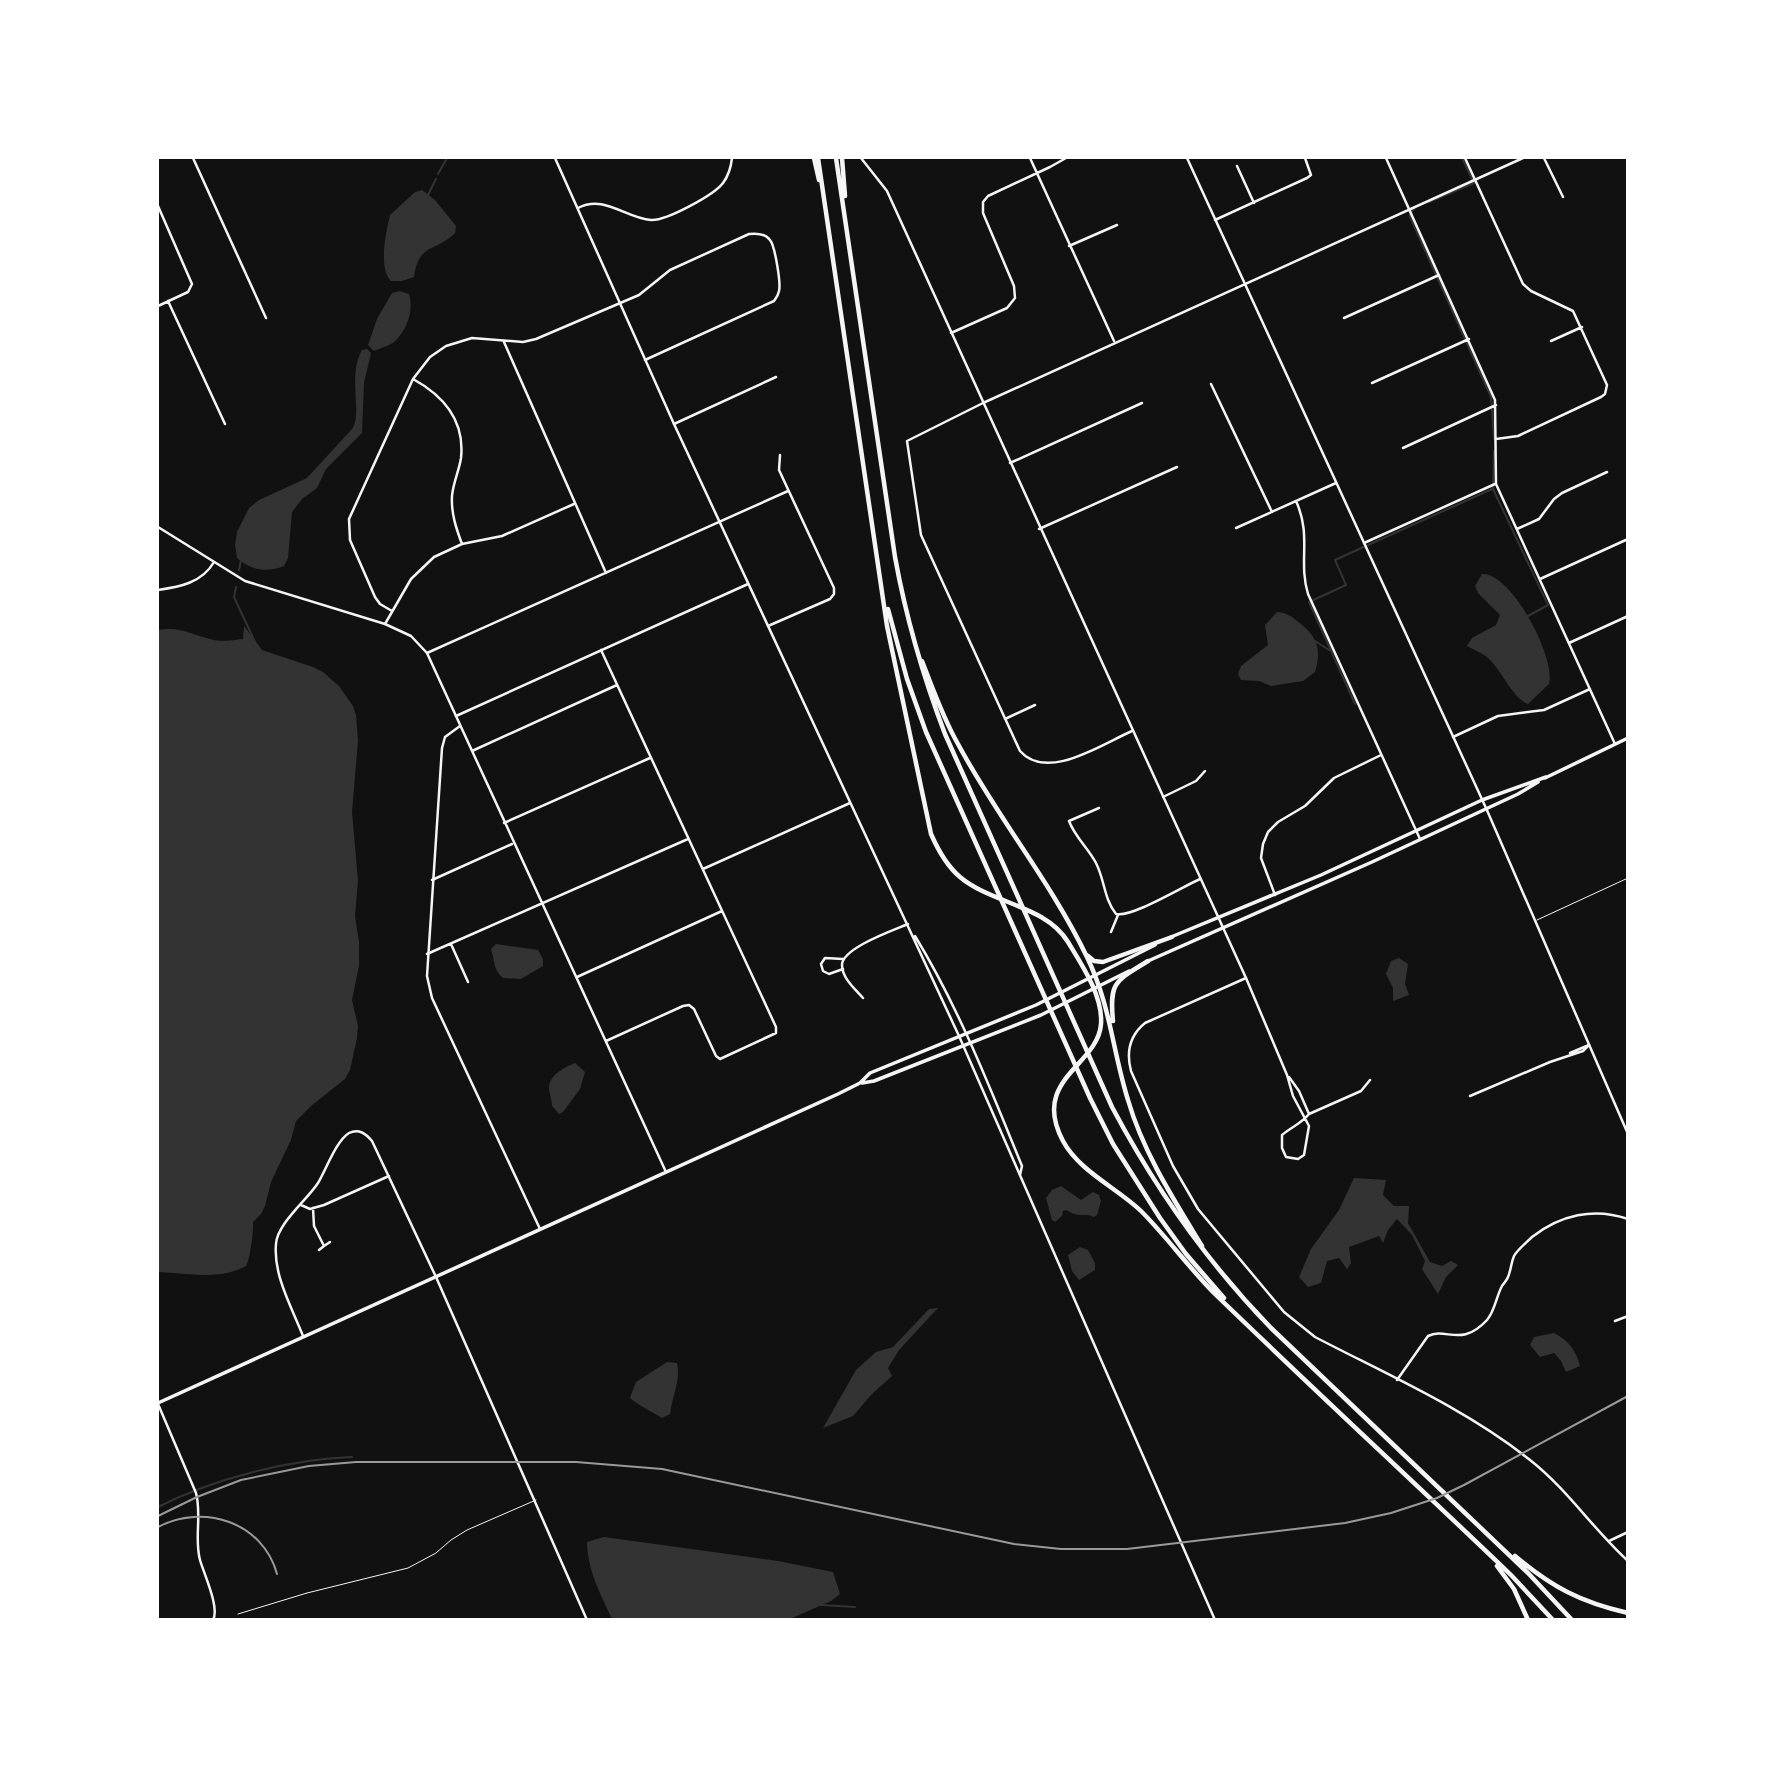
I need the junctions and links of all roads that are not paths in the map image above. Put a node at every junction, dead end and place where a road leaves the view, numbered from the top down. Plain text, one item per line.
1 (193, 158) edge
2 (555, 158) edge
3 (732, 158) edge
4 (816, 158) edge
5 (836, 158) edge
6 (842, 158) edge
7 (861, 158) edge
8 (1030, 158) edge
9 (1066, 158) edge
10 (1187, 158) edge
11 (1305, 158) edge
12 (1386, 158) edge
13 (1465, 158) edge
14 (1523, 158) edge
15 (1544, 158) edge
16 (1237, 166) dead end
17 (1037, 174) junction
18 (1475, 179) junction
19 (1563, 197) dead end
20 (1254, 202) junction
21 (158, 206) edge
22 (578, 208) junction
23 (1410, 209) junction
24 (845, 218) junction
25 (1215, 220) junction
26 (1117, 225) dead end
27 (1069, 246) junction
28 (1439, 275) junction
29 (1245, 284) junction
30 (168, 301) junction
31 (620, 303) junction
32 (158, 306) edge
33 (266, 318) dead end
34 (1344, 318) dead end
35 (1582, 327) junction
36 (951, 333) junction
37 (1469, 340) junction
38 (504, 341) junction
39 (1114, 341) junction
40 (1551, 341) dead end
41 (645, 360) junction
42 (776, 377) dead end
43 (413, 379) junction
44 (1372, 383) dead end
45 (1211, 384) dead end
46 (983, 403) junction
47 (1142, 403) dead end
48 (1496, 405) junction
49 (225, 424) dead end
50 (674, 424) junction
51 (1496, 439) junction
52 (1403, 448) dead end
53 (780, 455) dead end
54 (1010, 463) junction
55 (1177, 467) dead end
56 (1607, 472) dead end
57 (1336, 483) junction
58 (1496, 484) junction
59 (788, 491) junction
60 (1296, 501) junction
61 (575, 504) junction
62 (1272, 512) junction
63 (720, 522) junction
64 (158, 527) edge
65 (1236, 528) dead end
66 (1040, 529) junction
67 (1517, 529) junction
68 (1628, 539) edge
69 (461, 544) junction
70 (1364, 544) junction
71 (214, 562) junction
72 (606, 573) junction
73 (1540, 579) junction
74 (748, 583) junction
75 (882, 584) junction
76 (158, 590) edge
77 (391, 611) junction
78 (1628, 616) edge
79 (385, 624) junction
80 (768, 626) junction
81 (911, 632) junction
82 (1569, 643) junction
83 (601, 650) junction
84 (428, 653) junction
85 (617, 685) junction
86 (1590, 689) junction
87 (1035, 705) dead end
88 (456, 716) junction
89 (1005, 719) junction
90 (460, 726) junction
91 (1132, 731) junction
92 (1452, 737) junction
93 (1628, 738) edge
94 (1615, 744) junction
95 (472, 751) junction
96 (1381, 755) junction
97 (650, 758) junction
98 (1205, 771) dead end
99 (1546, 777) junction
100 (1163, 797) junction
101 (1482, 800) junction
102 (850, 803) junction
103 (1099, 808) dead end
104 (1486, 808) junction
105 (504, 823) junction
106 (1416, 831) junction
107 (688, 839) junction
108 (1420, 839) junction
109 (514, 844) junction
110 (703, 869) junction
111 (1200, 878) junction
112 (1628, 878) edge
113 (432, 880) junction
114 (1275, 895) junction
115 (542, 903) junction
116 (722, 911) junction
117 (1118, 915) junction
118 (1219, 918) junction
119 (1534, 921) junction
120 (908, 924) junction
121 (1223, 927) junction
122 (1111, 932) dead end
123 (1172, 937) junction
124 (451, 944) junction
125 (427, 954) junction
126 (1086, 955) junction
127 (843, 959) junction
128 (1148, 961) junction
129 (843, 969) junction
130 (1096, 975) junction
131 (577, 977) junction
132 (1246, 978) junction
133 (1089, 979) junction
134 (468, 982) dead end
135 (1100, 986) junction
136 (1093, 990) junction
137 (863, 998) dead end
138 (966, 1034) junction
139 (959, 1037) junction
140 (1115, 1039) junction
141 (606, 1041) junction
142 (970, 1045) junction
143 (1589, 1045) junction
144 (963, 1047) junction
145 (1287, 1075) junction
146 (1370, 1080) dead end
147 (860, 1083) junction
148 (1470, 1096) dead end
149 (1308, 1116) junction
150 (1628, 1134) edge
151 (666, 1172) junction
152 (1020, 1175) junction
153 (390, 1176) junction
154 (301, 1206) junction
155 (313, 1208) junction
156 (1628, 1219) edge
157 (540, 1229) junction
158 (330, 1242) dead end
159 (324, 1246) junction
160 (319, 1250) dead end
161 (1214, 1264) junction
162 (436, 1277) junction
163 (1628, 1315) edge
164 (1615, 1321) dead end
165 (1254, 1329) junction
166 (303, 1336) junction
167 (1397, 1380) junction
168 (158, 1404) edge
169 (536, 1500) junction
170 (1484, 1531) junction
171 (1628, 1532) edge
172 (1609, 1541) junction
173 (1479, 1545) junction
174 (1628, 1561) edge
175 (1628, 1613) edge
176 (238, 1614) dead end
177 (214, 1619) edge
178 (587, 1619) edge
179 (1215, 1619) edge
180 (1528, 1619) edge
181 (1553, 1619) edge
182 (1572, 1619) edge

1 - 33 street
2 - 22 street
3 - 22 street
4 - 75 highway
5 - 24 highway
6 - 24 highway
7 - 36 street
8 - 17 street
9 - 17 street
10 - 25 street
11 - 20 street
12 - 23 street
13 - 18 street
14 - 18 street
15 - 19 street
16 - 20 street
17 - 27 street
17 - 36 street
18 - 23 street
18 - 35 street
20 - 25 street
21 - 30 street
22 - 31 street
23 - 28 street
23 - 29 street
24 - 81 highway
25 - 29 street
26 - 27 street
27 - 39 street
28 - 34 street
28 - 37 street
29 - 39 street
29 - 57 street
30 - 32 street
30 - 49 street
31 - 38 street
31 - 41 street
31 - 41 street
35 - 40 street
35 - 51 street
36 - 46 street
37 - 44 street
37 - 48 street
38 - 43 street
38 - 61 street
39 - 46 street
41 - 50 street
42 - 50 street
43 - 69 street
43 - 77 street
45 - 62 street
46 - 54 street
46 - 89 street
47 - 54 street
48 - 51 street
48 - 52 street
50 - 63 street
51 - 58 street
53 - 59 street
54 - 66 street
55 - 66 street
56 - 67 street
57 - 60 street
57 - 70 street
58 - 67 street
58 - 70 street
59 - 63 street
59 - 80 street
60 - 62 street
60 - 96 street
61 - 69 street
61 - 72 street
62 - 65 street
63 - 72 street
63 - 74 street
64 - 71 street
66 - 91 street
67 - 73 street
68 - 73 street
69 - 77 street
70 - 92 street
71 - 76 street
71 - 79 street
72 - 84 street
73 - 82 street
74 - 80 street
74 - 83 street
75 - 133 highway
75 - 165 highway
77 - 79 street
78 - 82 street
79 - 84 street
80 - 102 street
81 - 126 highway
81 - 161 highway
82 - 86 street
83 - 85 street
83 - 88 street
84 - 88 street
85 - 95 street
85 - 97 street
86 - 92 street
86 - 94 street
87 - 89 street
88 - 90 street
89 - 91 street
90 - 95 street
90 - 113 street
91 - 100 street
92 - 101 street
93 - 94 main road
94 - 99 main road
95 - 105 street
96 - 106 street
96 - 114 street
97 - 105 street
97 - 107 street
98 - 100 street
99 - 101 main road
99 - 104 main road
100 - 111 street
101 - 104 street
101 - 106 main road
102 - 110 street
102 - 120 street
103 - 117 street
104 - 108 main road
104 - 119 street
105 - 109 street
106 - 108 street
106 - 114 main road
107 - 110 street
107 - 115 street
108 - 121 main road
109 - 113 street
109 - 115 street
110 - 116 street
111 - 117 street
111 - 118 street
112 - 119 lane
113 - 125 street
114 - 118 main road
115 - 124 street
115 - 131 street
116 - 131 street
116 - 141 street
117 - 122 street
118 - 121 street
118 - 123 main road
119 - 143 street
120 - 127 street
120 - 138 street
120 - 139 street
121 - 128 main road
121 - 132 street
123 - 126 highway
123 - 130 main road
124 - 125 street
124 - 134 street
125 - 157 street
126 - 130 highway
127 - 129 street
127 - 129 street
128 - 135 main road
128 - 140 highway
129 - 137 street
130 - 133 main road
130 - 135 highway
131 - 141 street
132 - 145 street
132 - 167 street
133 - 136 highway
133 - 138 main road
135 - 136 main road
135 - 140 highway
136 - 142 main road
136 - 165 highway
138 - 139 main road
138 - 142 street
139 - 144 street
139 - 147 main road
140 - 161 highway
141 - 151 street
142 - 144 main road
142 - 152 street
143 - 148 street
143 - 150 street
144 - 147 main road
144 - 152 street
145 - 149 street
145 - 149 street
146 - 149 street
147 - 151 main road
149 - 149 street
151 - 157 main road
152 - 179 street
153 - 154 street
153 - 155 street
153 - 162 street
154 - 155 street
154 - 166 street
155 - 159 street
156 - 167 street
157 - 162 main road
158 - 159 street
159 - 160 street
161 - 170 highway
162 - 166 main road
162 - 169 street
163 - 164 street
165 - 173 highway
166 - 168 main road
167 - 172 street
168 - 177 street
169 - 176 lane
169 - 178 street
170 - 175 highway
170 - 182 highway
171 - 172 street
172 - 174 street
173 - 180 highway
173 - 181 highway

